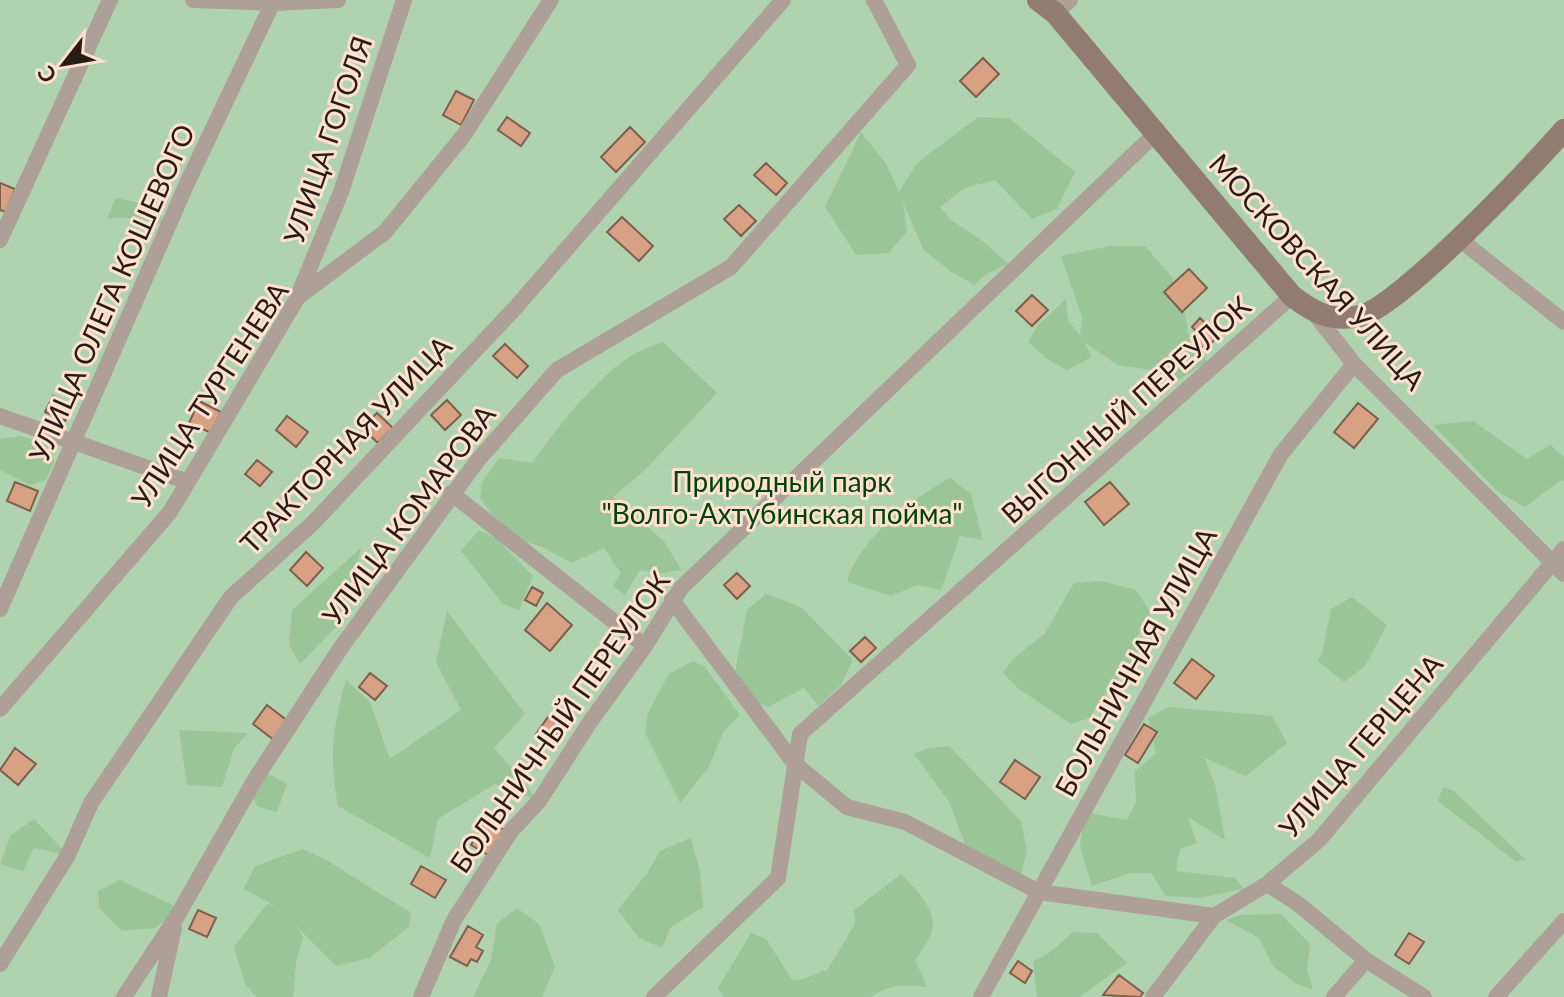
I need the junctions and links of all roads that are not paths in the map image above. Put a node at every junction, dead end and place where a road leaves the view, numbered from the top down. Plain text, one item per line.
1 (110, 0) edge
2 (193, 0) edge
3 (338, 0) edge
4 (404, 0) edge
5 (551, 0) edge
6 (783, 0) edge
7 (874, 0) edge
8 (274, 2) edge
9 (1054, 4) edge
10 (1564, 130) edge
11 (1155, 134) junction
12 (1458, 238) junction
13 (0, 240) edge
14 (1292, 296) junction
15 (298, 297) junction
16 (1314, 313) junction
17 (1564, 322) edge
18 (1354, 364) junction
19 (0, 416) edge
20 (74, 442) junction
21 (188, 482) junction
22 (451, 493) junction
23 (1564, 549) edge
24 (1559, 569) edge
25 (672, 600) junction
26 (0, 609) edge
27 (645, 646) junction
28 (0, 709) edge
29 (795, 764) junction
30 (1267, 884) junction
31 (1039, 892) junction
32 (1214, 916) junction
33 (176, 918) junction
34 (1564, 921) edge
35 (1366, 960) junction
36 (0, 964) edge
37 (124, 997) edge
38 (159, 997) edge
39 (421, 997) edge
40 (654, 997) edge
41 (981, 997) edge
42 (1153, 997) edge
43 (1334, 997) edge
44 (1424, 997) edge
45 (1496, 997) edge

1 - 13 street
2 - 8 street
3 - 8 street
4 - 15 street, УЛИЦА ГОГОЛЯ
5 - 15 street, УЛИЦА ТУРГЕНЕВА
6 - 36 street, ТРАКТОРНАЯ УЛИЦА
7 - 22 street, УЛИЦА КОМАРОВА
8 - 20 street, УЛИЦА ОЛЕГА КОШЕВОГО
9 - 11 street, МОСКОВСКАЯ УЛИЦА
10 - 12 street
11 - 14 street, МОСКОВСКАЯ УЛИЦА
11 - 25 street, БОЛЬНИЧНЫЙ ПЕРЕУЛОК
12 - 16 street
12 - 17 street
14 - 16 street, МОСКОВСКАЯ УЛИЦА
14 - 29 street, ВЫГОННЫЙ ПЕРЕУЛОК
15 - 21 street, УЛИЦА ТУРГЕНЕВА
16 - 18 street, МОСКОВСКАЯ УЛИЦА
18 - 24 street, МОСКОВСКАЯ УЛИЦА
18 - 31 street, БОЛЬНИЧНАЯ УЛИЦА
19 - 20 street
20 - 21 street
20 - 26 street, УЛИЦА ОЛЕГА КОШЕВОГО
21 - 28 street, УЛИЦА ТУРГЕНЕВА
22 - 27 street
22 - 33 street, УЛИЦА КОМАРОВА
23 - 24 street, УЛИЦА ГЕРЦЕНА
24 - 30 street, УЛИЦА ГЕРЦЕНА
25 - 27 street, БОЛЬНИЧНЫЙ ПЕРЕУЛОК
25 - 29 street
27 - 39 street, БОЛЬНИЧНЫЙ ПЕРЕУЛОК
29 - 31 street
29 - 40 street, ВЫГОННЫЙ ПЕРЕУЛОК
30 - 32 street, УЛИЦА ГЕРЦЕНА
30 - 35 street
31 - 32 street
31 - 41 street, БОЛЬНИЧНАЯ УЛИЦА
32 - 42 street, УЛИЦА ГЕРЦЕНА
33 - 37 street, УЛИЦА КОМАРОВА
33 - 38 street
34 - 45 street
35 - 43 street
35 - 44 street

